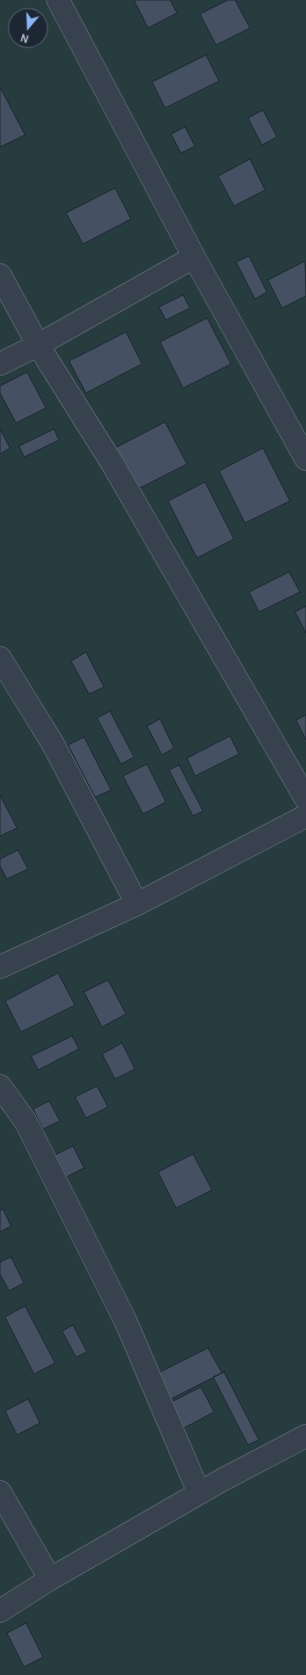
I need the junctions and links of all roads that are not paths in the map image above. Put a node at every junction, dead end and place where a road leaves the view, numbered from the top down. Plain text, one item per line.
1 (58, 0) edge
2 (194, 257) junction
3 (0, 275) edge
4 (38, 345) junction
5 (0, 364) edge
6 (306, 459) edge
7 (0, 658) edge
8 (306, 799) edge
9 (306, 816) edge
10 (137, 904) junction
11 (0, 967) edge
12 (0, 1086) edge
13 (306, 1436) edge
14 (0, 1492) edge
15 (199, 1493) junction
16 (50, 1579) junction
17 (0, 1611) edge

1 - 2 street
2 - 4 street
2 - 6 street
3 - 4 street
4 - 5 street
4 - 8 street
7 - 10 street
9 - 10 street
10 - 11 street
12 - 15 street
13 - 15 street
14 - 16 street
15 - 16 street
16 - 17 street

